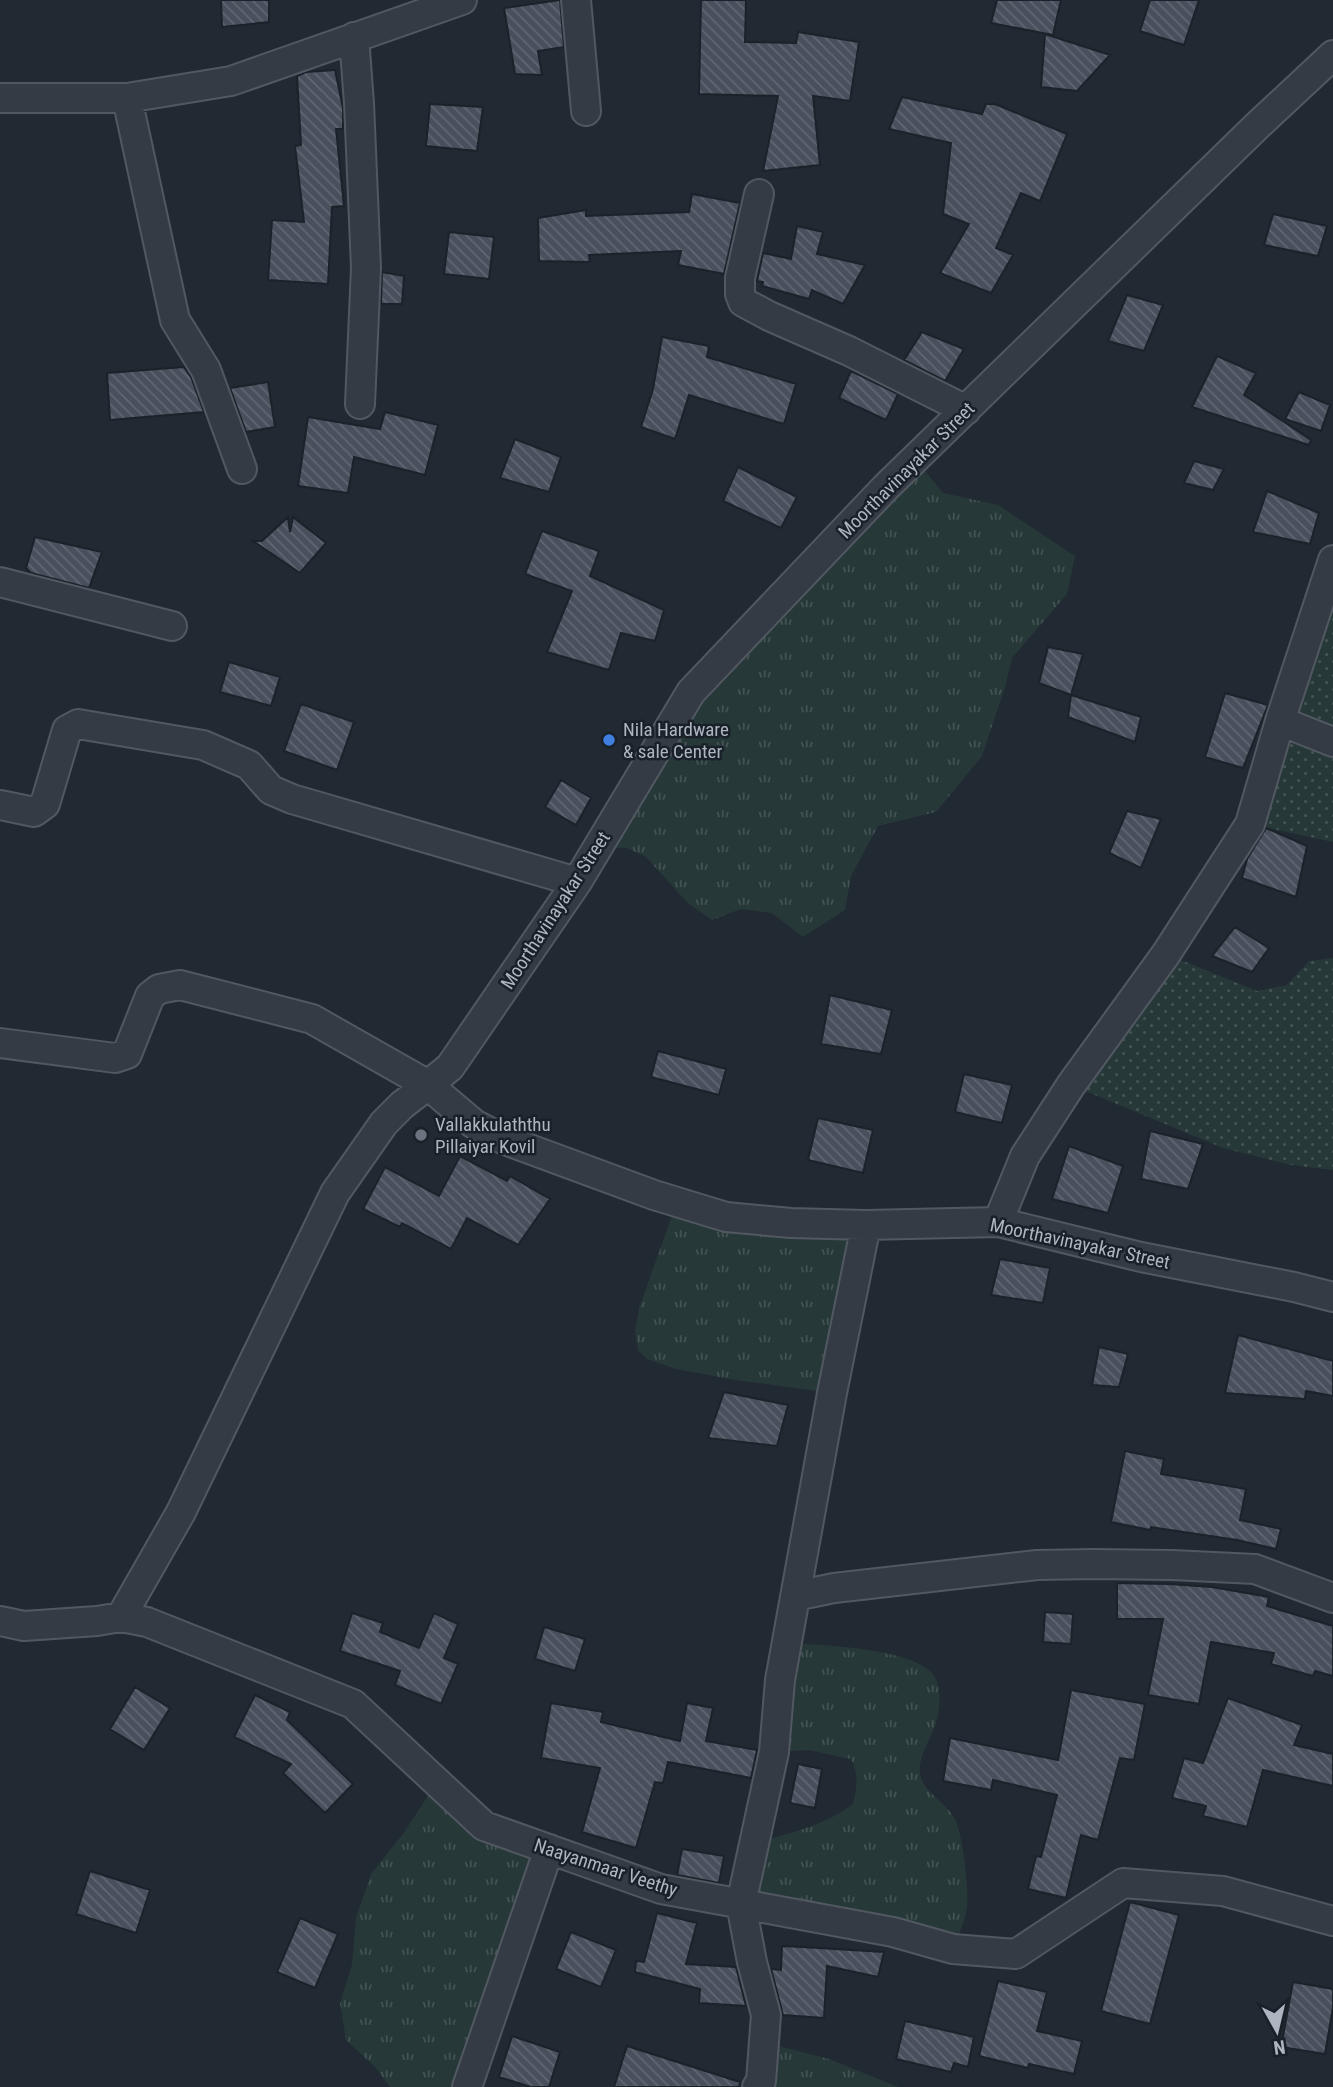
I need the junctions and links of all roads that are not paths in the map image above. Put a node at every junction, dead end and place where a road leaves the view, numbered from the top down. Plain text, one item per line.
1 (462, 0) edge
2 (576, 0) edge
3 (354, 37) junction
4 (1333, 55) edge
5 (0, 98) edge
6 (127, 98) junction
7 (586, 111) dead end
8 (759, 194) dead end
9 (360, 404) dead end
10 (966, 410) junction
11 (242, 469) dead end
12 (1333, 560) edge
13 (0, 582) edge
14 (172, 626) dead end
15 (1280, 721) junction
16 (1333, 741) edge
17 (0, 805) edge
18 (577, 882) junction
19 (0, 1043) edge
20 (428, 1085) junction
21 (998, 1222) junction
22 (866, 1225) junction
23 (1333, 1297) edge
24 (795, 1596) junction
25 (1333, 1598) edge
26 (121, 1617) junction
27 (0, 1621) edge
28 (549, 1849) junction
29 (741, 1903) junction
30 (1333, 1921) edge
31 (467, 2087) edge
32 (757, 2087) edge

1 - 3 street
2 - 7 street
3 - 6 street
3 - 9 street
4 - 10 street, Moorthavinayakar Street
5 - 6 street
6 - 11 street
8 - 10 street
10 - 18 street, Moorthavinayakar Street
12 - 15 street
13 - 14 street
15 - 16 street
15 - 21 street
17 - 18 street
18 - 20 street, Moorthavinayakar Street
19 - 20 street
20 - 22 street, Moorthavinayakar Street
20 - 26 street
21 - 22 street, Moorthavinayakar Street
21 - 23 street, Moorthavinayakar Street
22 - 24 street
24 - 25 street
24 - 29 street
26 - 27 street, Naayanmaar Veethy
26 - 28 street, Naayanmaar Veethy
28 - 29 street, Naayanmaar Veethy
28 - 31 street
29 - 30 street, Naayanmaar Veethy
29 - 32 street

